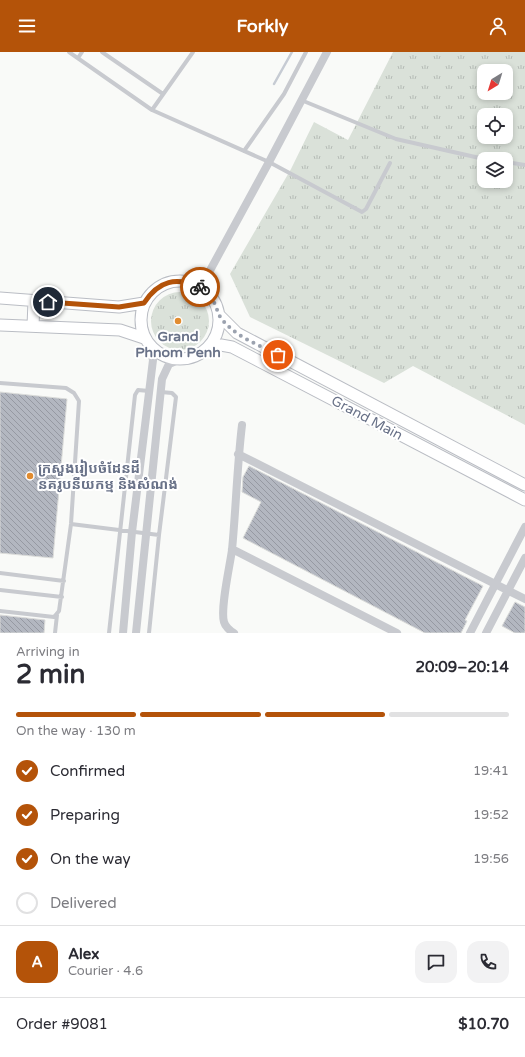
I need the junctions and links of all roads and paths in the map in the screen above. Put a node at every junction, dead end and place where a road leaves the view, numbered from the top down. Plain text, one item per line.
1 (69, 52) edge
2 (82, 52) edge
3 (102, 52) edge
4 (193, 52) edge
5 (306, 52) edge
6 (327, 52) edge
7 (78, 58) junction
8 (163, 94) junction
9 (302, 100) junction
10 (152, 110) junction
11 (244, 151) junction
12 (477, 157) edge
13 (269, 162) junction
14 (513, 163) edge
15 (390, 164) dead end
16 (525, 165) edge
17 (201, 287) junction
18 (0, 298) edge
19 (34, 301) junction
20 (144, 303) junction
21 (219, 315) junction
22 (0, 325) edge
23 (33, 326) junction
24 (147, 342) junction
25 (208, 348) junction
26 (178, 360) junction
27 (0, 383) edge
28 (149, 391) junction
29 (161, 392) junction
30 (242, 426) dead end
31 (238, 454) junction
32 (525, 485) edge
33 (525, 500) edge
34 (71, 524) junction
35 (525, 527) edge
36 (120, 530) junction
37 (132, 532) junction
38 (146, 533) junction
39 (159, 535) junction
40 (232, 549) junction
41 (525, 558) edge
42 (0, 573) edge
43 (64, 581) junction
44 (495, 584) junction
45 (0, 590) edge
46 (508, 591) junction
47 (62, 597) junction
48 (525, 600) edge
49 (0, 610) edge
50 (57, 615) junction
51 (232, 632) edge
52 (55, 633) edge
53 (109, 633) edge
54 (123, 633) edge
55 (136, 633) edge
56 (149, 633) edge
57 (397, 633) edge
58 (470, 633) edge
59 (486, 633) edge

1 - 7 lane
2 - 7 lane
3 - 8 lane
4 - 8 lane
5 - 11 lane
6 - 9 street
7 - 10 lane
8 - 10 lane
9 - 12 lane
9 - 13 street
10 - 11 lane
11 - 13 lane
13 - 15 lane
13 - 17 street
14 - 16 lane
17 - 20 street
17 - 21 street
18 - 19 street
19 - 20 street
19 - 23 street
20 - 24 street
21 - 25 street
21 - 32 street, Grand Main
22 - 23 street
23 - 24 street
24 - 26 street
24 - 28 street
25 - 26 street
25 - 33 street, Grand Main
26 - 29 street
27 - 34 lane
28 - 36 lane
28 - 37 street
29 - 38 street
29 - 39 lane
30 - 31 street
31 - 40 street
31 - 44 street
34 - 36 lane
34 - 43 lane
35 - 44 street
36 - 37 lane
36 - 53 lane
37 - 38 lane
37 - 54 street
38 - 39 lane
38 - 55 street
39 - 56 lane
40 - 51 street
40 - 57 street
41 - 46 street
42 - 43 lane
43 - 47 lane
44 - 46 street
44 - 58 street
45 - 47 lane
46 - 48 street
46 - 59 street
47 - 50 lane
49 - 50 lane
50 - 52 lane

